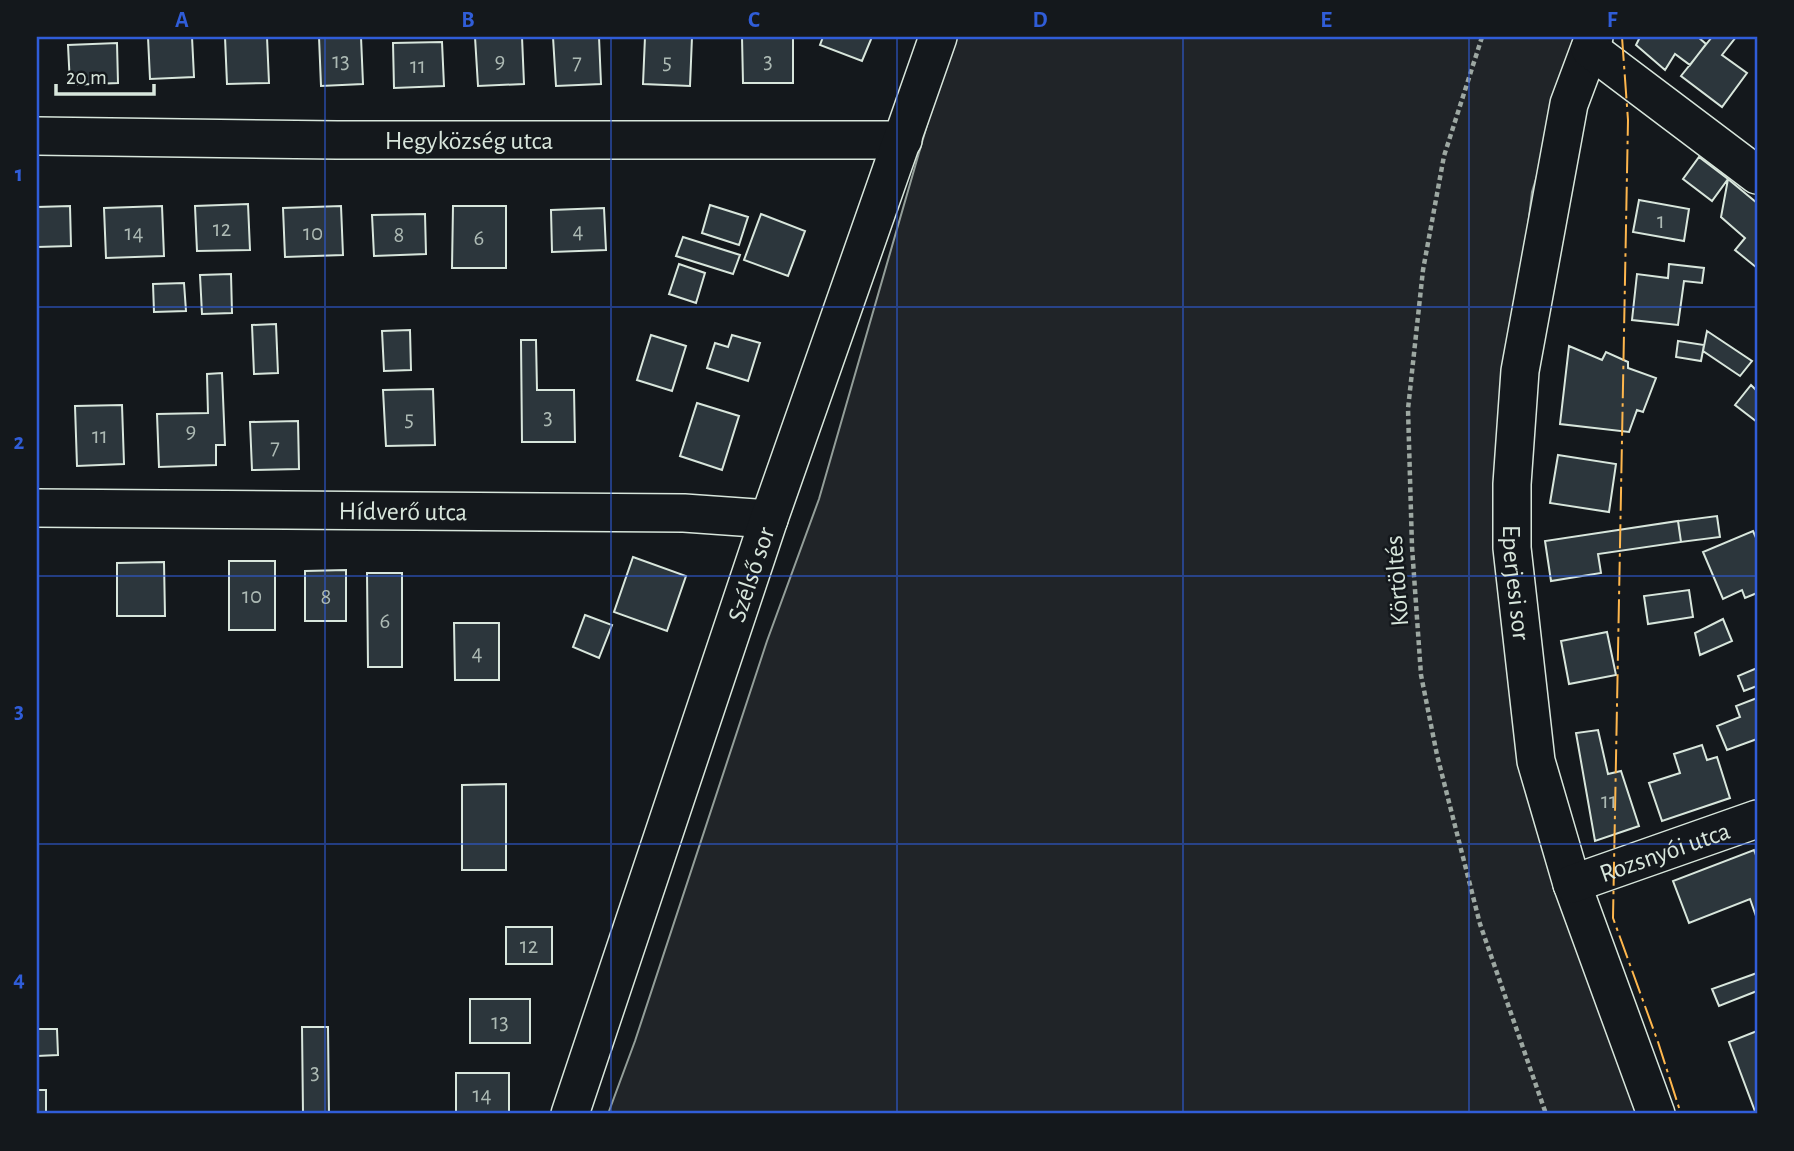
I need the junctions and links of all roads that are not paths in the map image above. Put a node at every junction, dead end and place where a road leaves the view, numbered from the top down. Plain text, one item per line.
1 (938, 37) edge
2 (1592, 43) edge
3 (37, 136) edge
4 (902, 140) junction
5 (1757, 175) edge
6 (37, 508) edge
7 (769, 519) junction
8 (1757, 819) edge
9 (1572, 884) junction
10 (570, 1114) edge
11 (1656, 1114) edge

1 - 4 street, Szélső sor
2 - 5 street
2 - 9 street, Eperjesi sor
3 - 4 street, Hegyközség utca
4 - 7 street, Szélső sor
6 - 7 street, Hídverő utca
7 - 10 street, Szélső sor
8 - 9 street, Rozsnyói utca
9 - 11 street, Eperjesi sor

